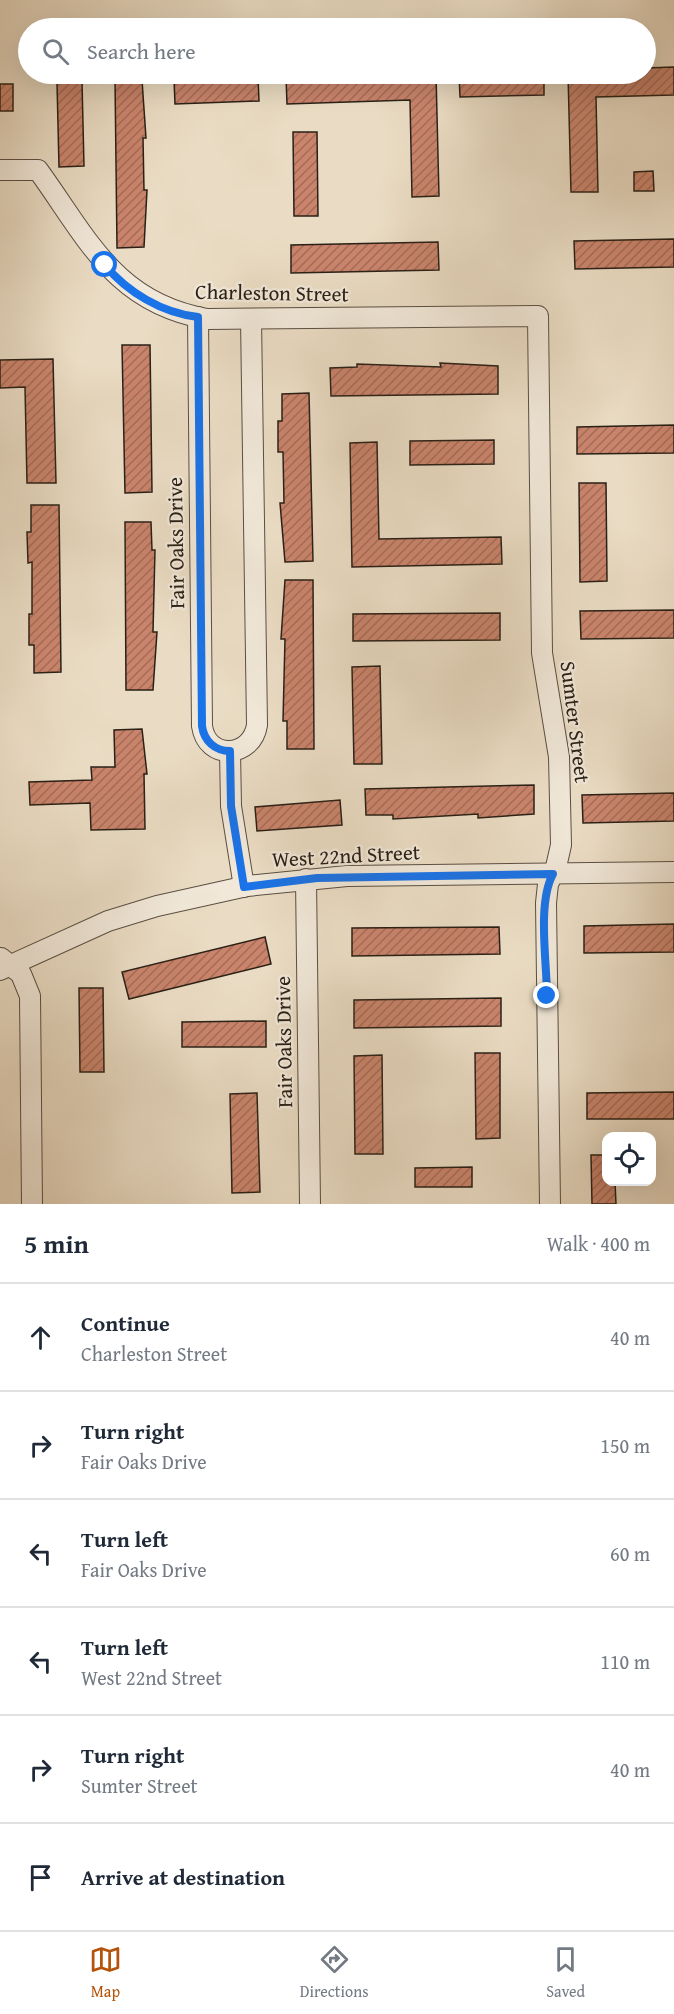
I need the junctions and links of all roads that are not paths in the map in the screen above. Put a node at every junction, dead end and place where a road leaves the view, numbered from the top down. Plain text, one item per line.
1 (0, 170) edge
2 (538, 316) joint
3 (198, 317) junction
4 (251, 319) junction
5 (230, 751) junction
6 (674, 872) edge
7 (553, 874) junction
8 (306, 879) junction
9 (244, 887) junction
10 (3, 963) edge
11 (32, 1204) edge
12 (310, 1204) edge
13 (549, 1204) edge

1 - 3 street, Charleston Street
2 - 4 street, Charleston Street
2 - 7 street, Sumter Street
3 - 4 street, Charleston Street
3 - 5 street, Fair Oaks Drive
4 - 5 street
5 - 9 street
6 - 7 street, West 22nd Street
7 - 8 street, West 22nd Street
7 - 13 street, Sumter Street
8 - 9 street, West 22nd Street
8 - 12 street, Fair Oaks Drive
9 - 10 street, West 22nd Street
10 - 11 street

